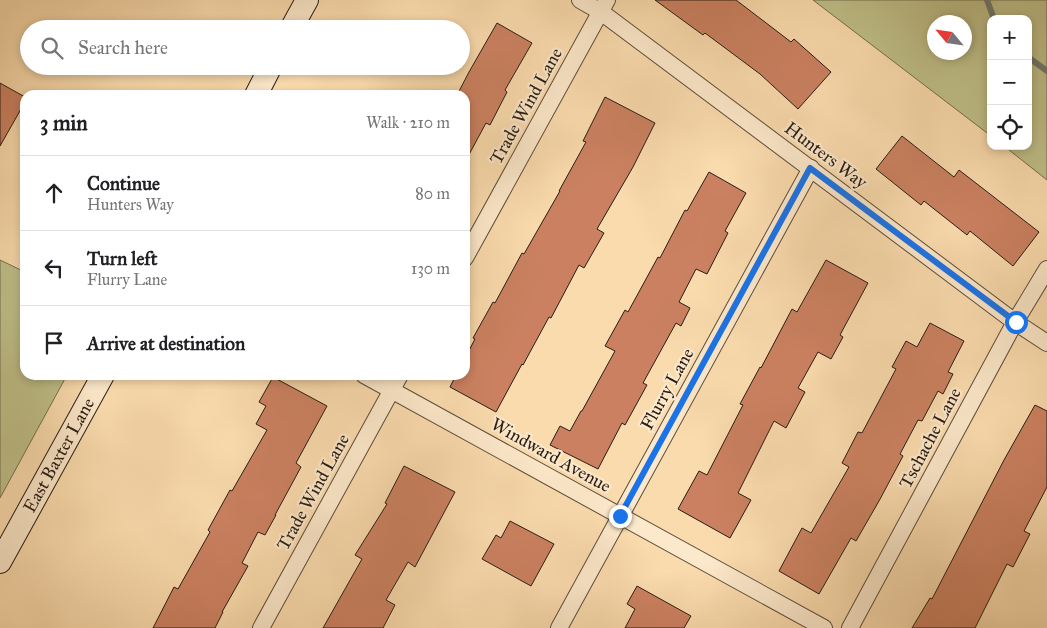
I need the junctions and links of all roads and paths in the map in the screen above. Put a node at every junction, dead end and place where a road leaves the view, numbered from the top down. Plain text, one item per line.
1 (307, 0) edge
2 (580, 0) edge
3 (604, 6) edge
4 (296, 20) edge
5 (266, 75) edge
6 (259, 90) edge
7 (810, 168) junction
8 (470, 249) edge
9 (1047, 269) edge
10 (1016, 322) junction
11 (1047, 343) edge
12 (101, 380) edge
13 (373, 380) edge
14 (397, 380) edge
15 (392, 390) junction
16 (620, 516) junction
17 (0, 562) edge
18 (261, 628) edge
19 (559, 628) edge
20 (824, 628) edge
21 (850, 628) edge

1 - 4 main road
2 - 3 street, Hunters Way
3 - 7 street, Hunters Way
3 - 8 street, Trade Wind Lane
5 - 6 main road
7 - 10 street, Hunters Way
7 - 16 street, Flurry Lane
9 - 10 street, Tschache Lane
10 - 11 street, Hunters Way
10 - 21 street, Tschache Lane
12 - 17 main road, East Baxter Lane
13 - 15 street, Windward Avenue
14 - 15 street, Trade Wind Lane
15 - 16 street, Windward Avenue
15 - 18 street, Trade Wind Lane
16 - 19 street, Flurry Lane
16 - 20 street, Windward Avenue

